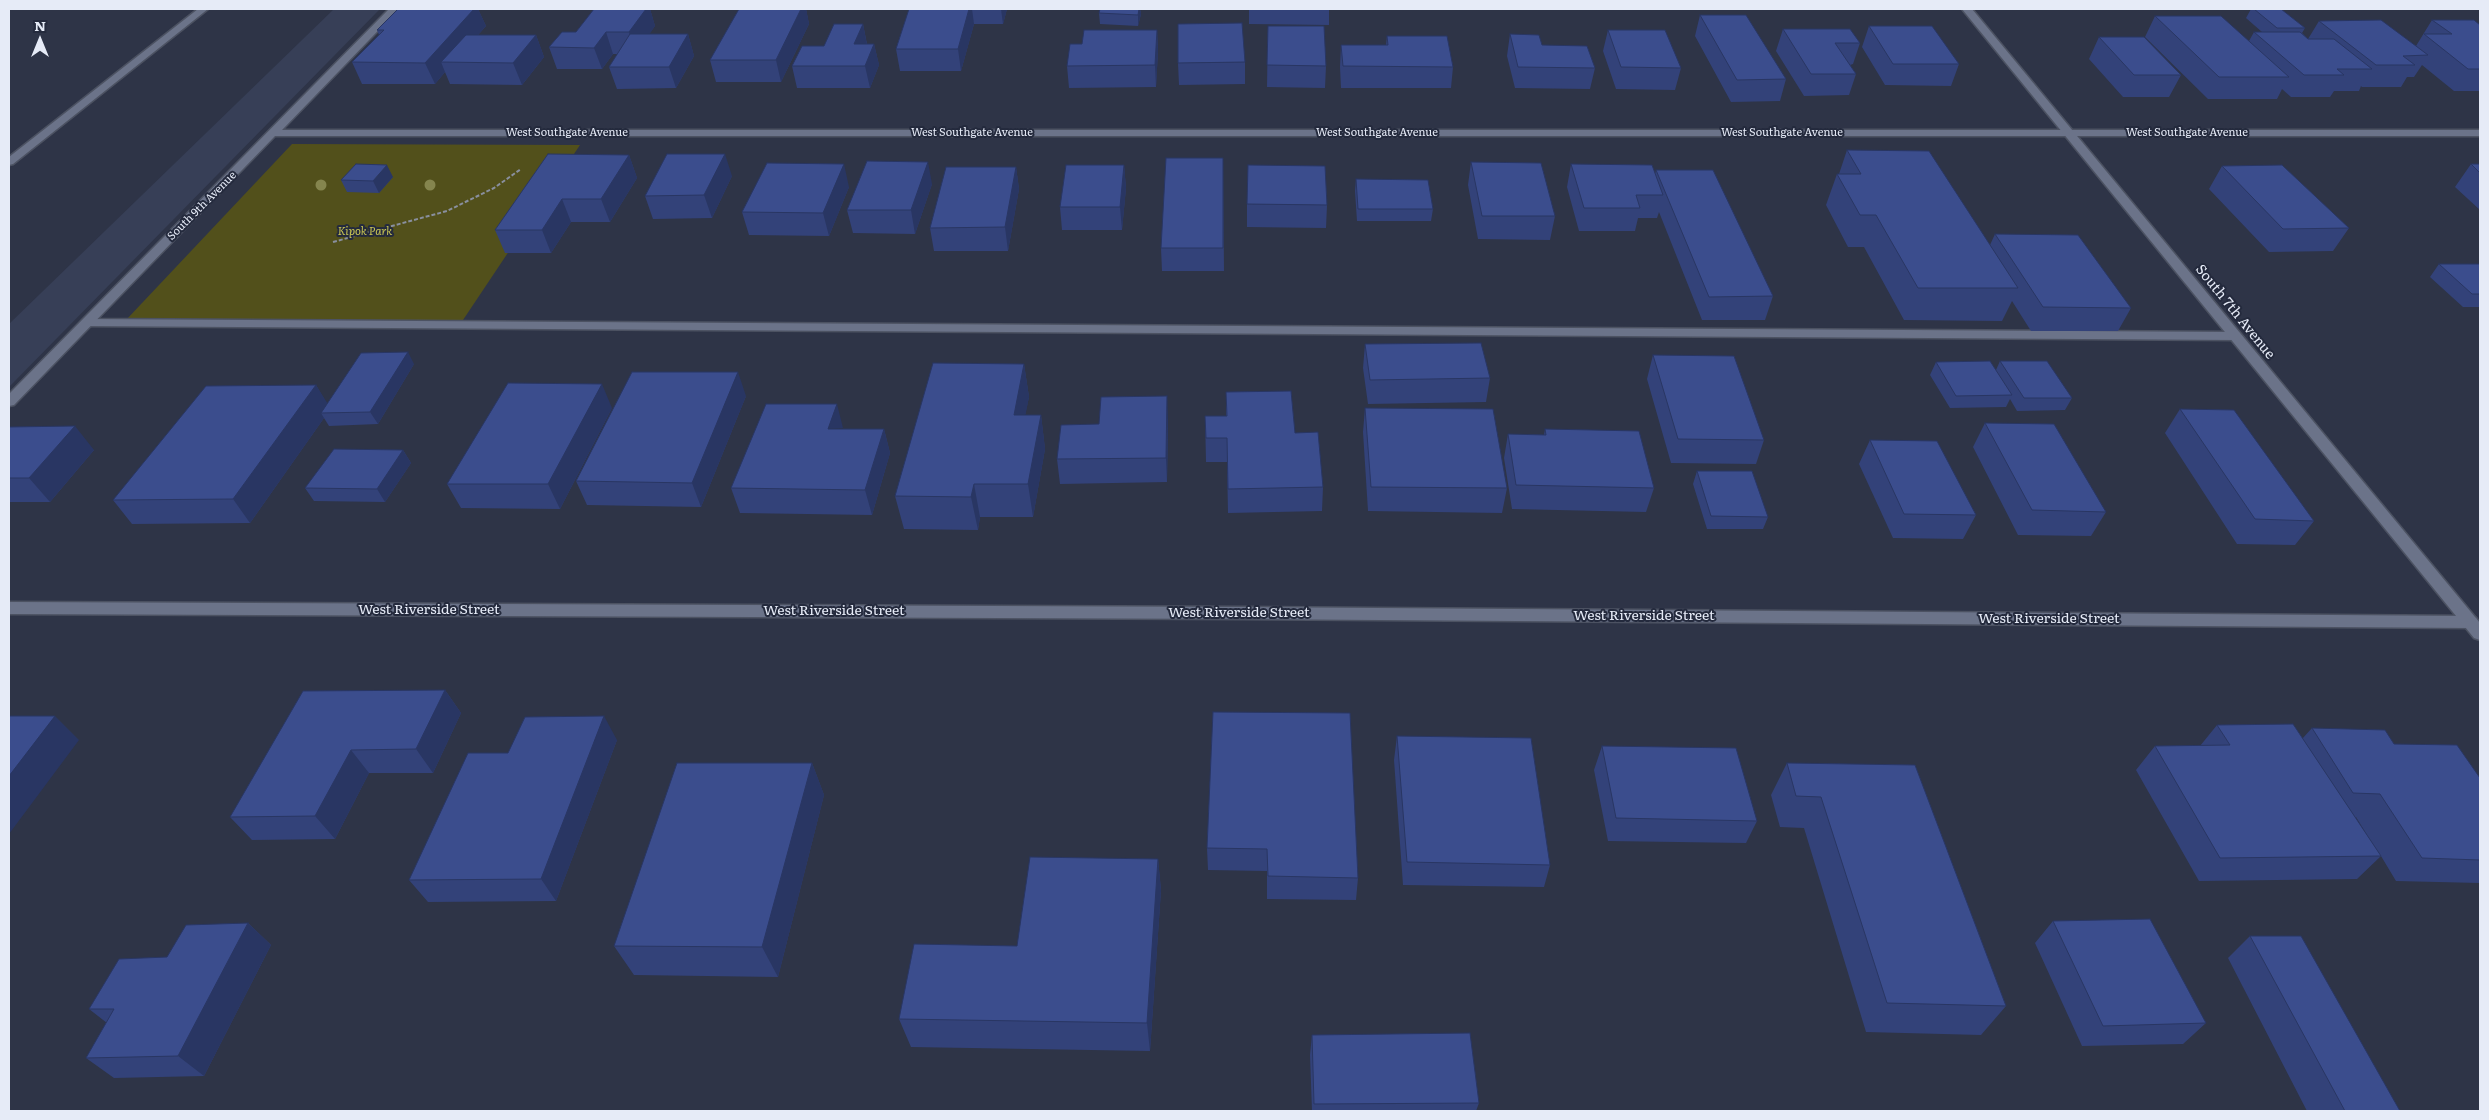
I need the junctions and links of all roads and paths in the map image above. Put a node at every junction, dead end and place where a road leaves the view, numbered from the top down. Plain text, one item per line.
1 (203, 9) edge
2 (394, 9) edge
3 (1967, 9) edge
4 (275, 133) junction
5 (2068, 133) junction
6 (2480, 133) edge
7 (9, 162) edge
8 (524, 167) dead end
9 (333, 242) dead end
10 (87, 323) junction
11 (2235, 336) junction
12 (9, 402) edge
13 (9, 608) edge
14 (2475, 628) edge

1 - 7 street
2 - 4 street, South 9th Avenue
3 - 5 street, South 7th Avenue
4 - 5 street, West Southgate Avenue
4 - 10 street, South 9th Avenue
5 - 6 street, West Southgate Avenue
5 - 11 street, South 7th Avenue
8 - 9 path
10 - 11 street
10 - 12 street, South 9th Avenue
11 - 14 street, South 7th Avenue
13 - 14 street, West Riverside Street

